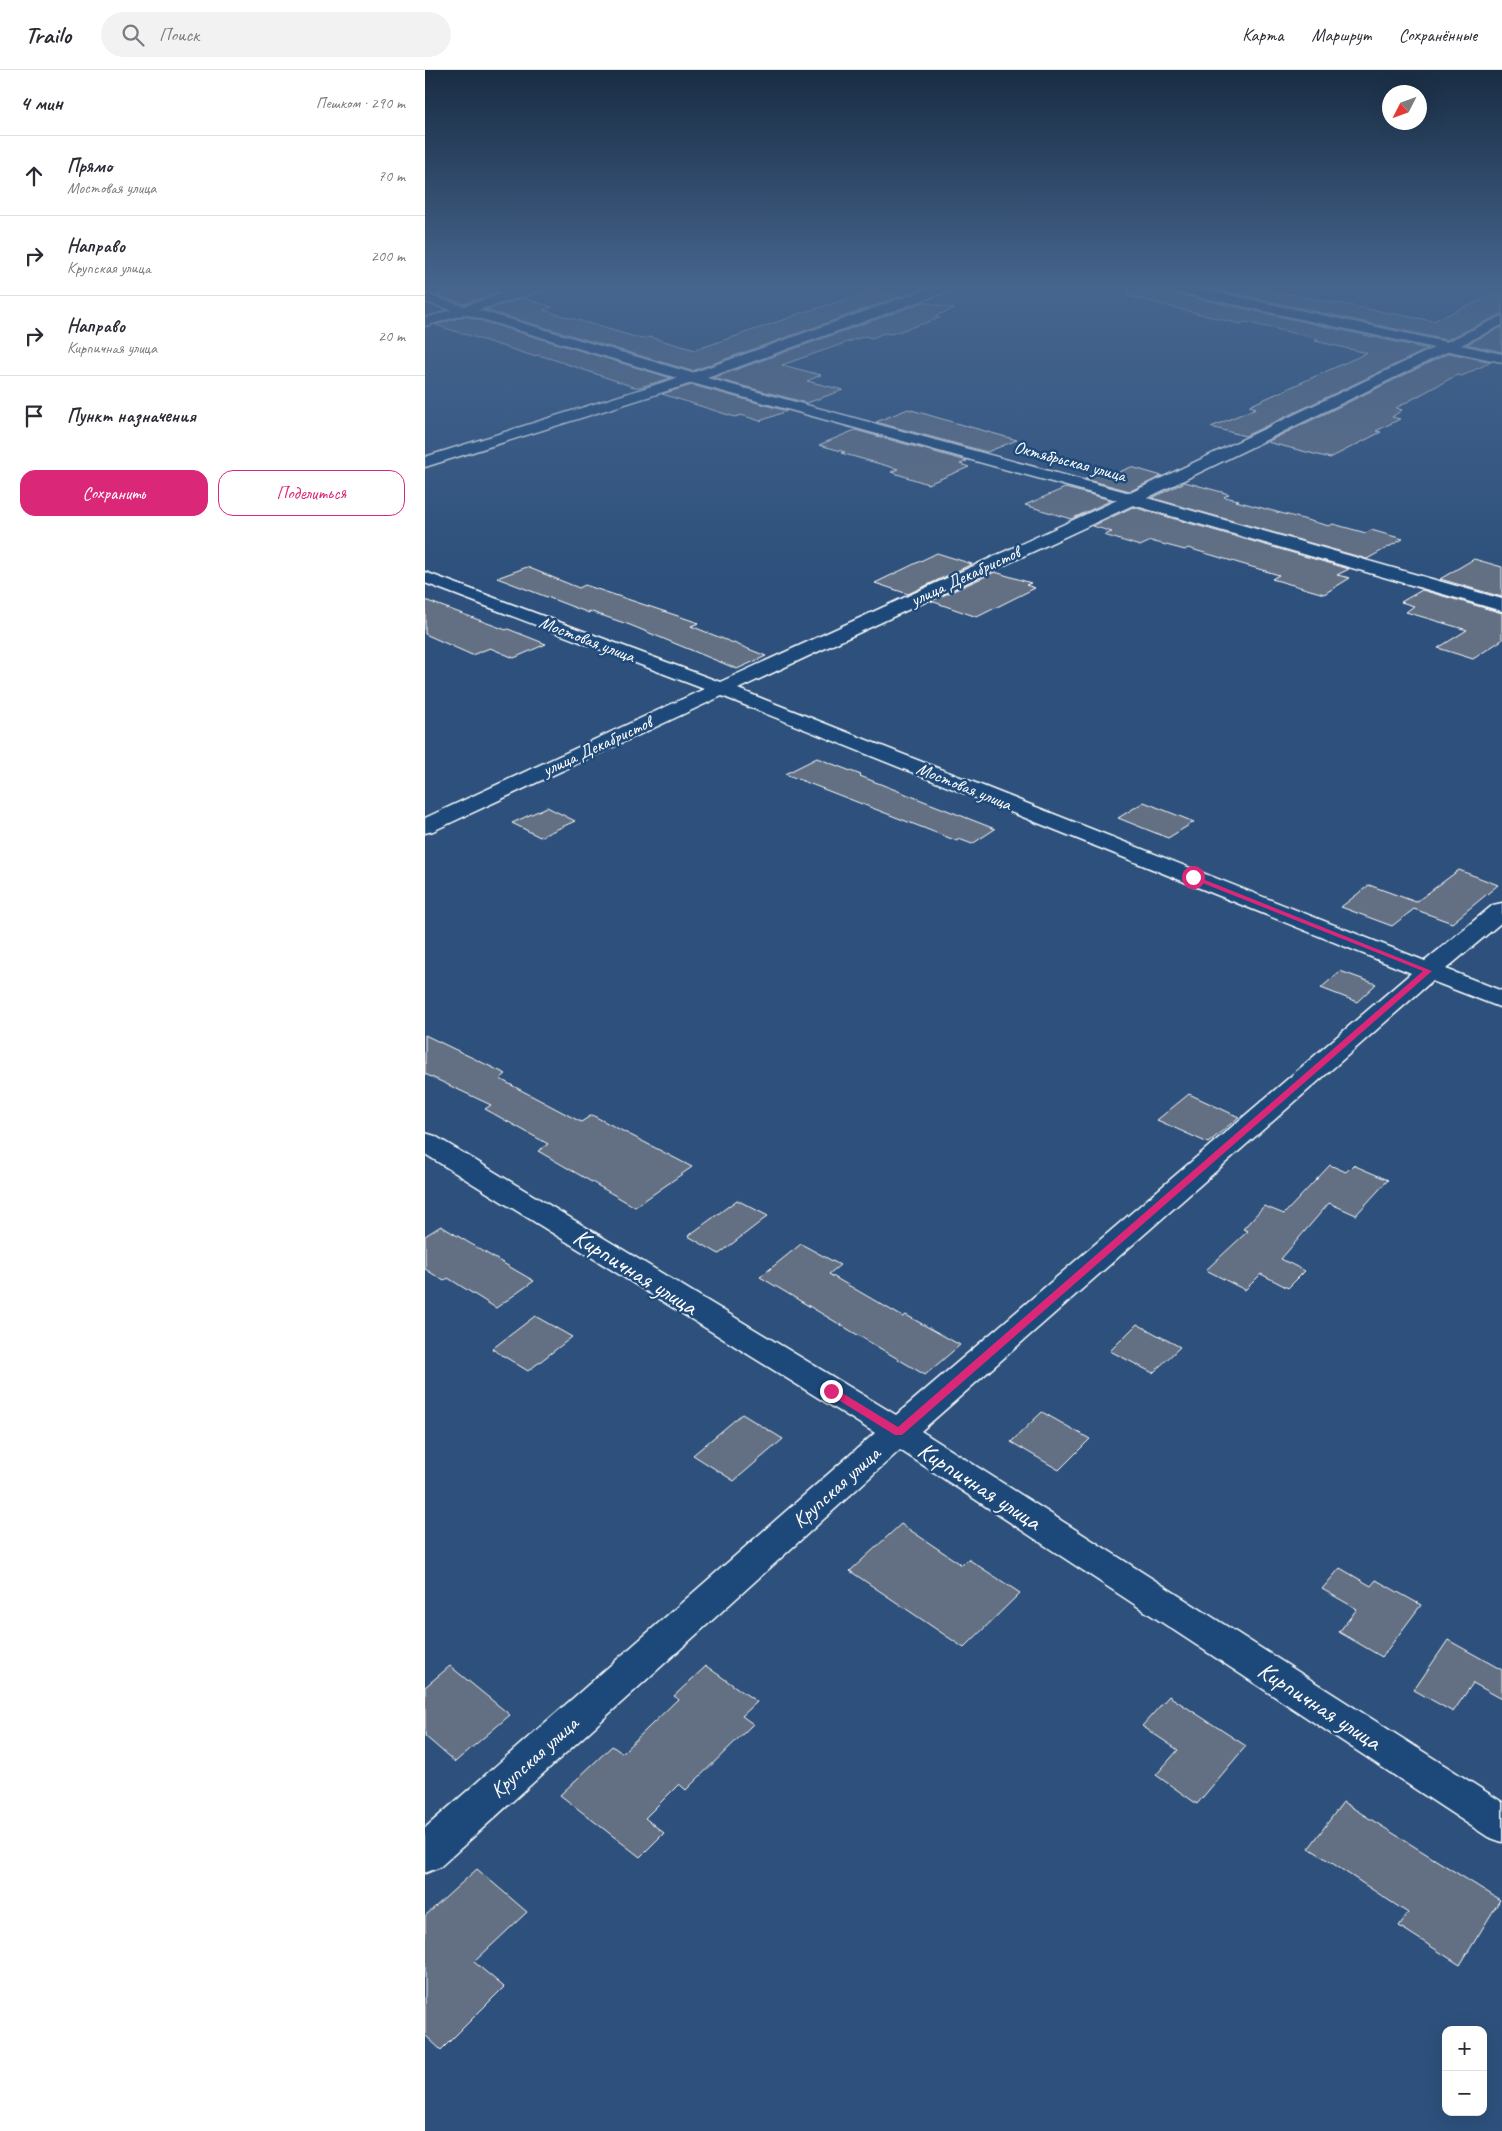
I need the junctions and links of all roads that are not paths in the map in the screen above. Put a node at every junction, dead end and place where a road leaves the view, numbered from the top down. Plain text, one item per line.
1 (679, 382) edge
2 (707, 382) edge
3 (1373, 382) edge
4 (425, 462) edge
5 (1132, 499) junction
6 (425, 577) edge
7 (1502, 606) edge
8 (721, 690) junction
9 (425, 826) edge
10 (1502, 910) edge
11 (1428, 971) junction
12 (1502, 1000) edge
13 (425, 1142) edge
14 (898, 1432) junction
15 (1502, 1824) edge
16 (425, 1854) edge

1 - 4 street
2 - 5 street, Октябрьская улица
3 - 5 street, улица Декабристов
5 - 7 street, Октябрьская улица
5 - 8 street, улица Декабристов
6 - 8 street, Мостовая улица
8 - 9 street, улица Декабристов
8 - 11 street, Мостовая улица
10 - 11 street, Крупская улица
11 - 12 street, Мостовая улица
11 - 14 street, Крупская улица
13 - 14 street, Кирпичная улица
14 - 15 street, Кирпичная улица
14 - 16 street, Крупская улица

